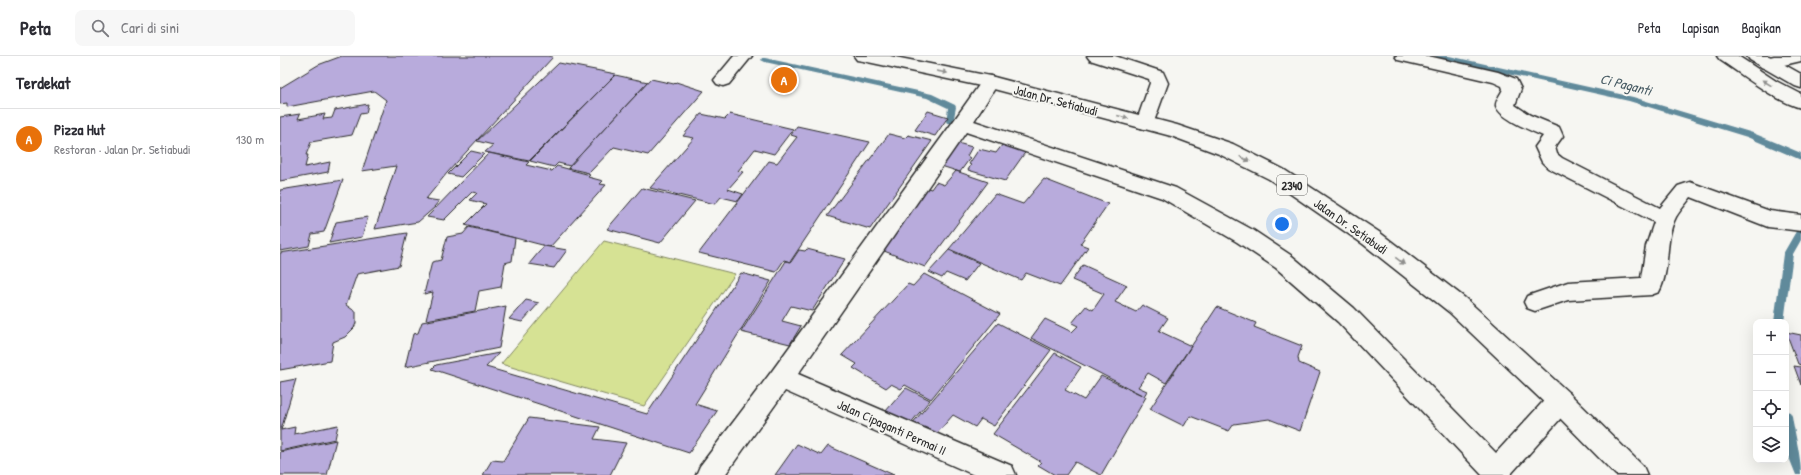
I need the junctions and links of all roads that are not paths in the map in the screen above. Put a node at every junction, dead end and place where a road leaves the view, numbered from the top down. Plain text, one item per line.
1 (743, 56) edge
2 (863, 56) edge
3 (1096, 56) edge
4 (1404, 56) edge
5 (1726, 56) edge
6 (1801, 56) edge
7 (1762, 59) edge
8 (723, 80) dead end
9 (990, 82) junction
10 (1801, 82) edge
11 (1801, 102) edge
12 (1145, 123) junction
13 (962, 124) junction
14 (1666, 215) junction
15 (1792, 222) edge
16 (1534, 302) dead end
17 (781, 378) junction
18 (1560, 401) junction
19 (1495, 473) edge
20 (709, 475) edge
21 (1003, 475) edge
22 (1634, 475) edge

1 - 8 street
2 -> 9 street, Jalan Dr. Setiabudi / 2340
3 - 12 street
4 - 14 street
11 -> 5 street
6 - 7 street
7 - 10 street
9 -> 12 street, Jalan Dr. Setiabudi / 2340
9 - 13 street
12 -> 18 street, Jalan Dr. Setiabudi / 2340
13 - 17 street
13 - 19 street
14 - 15 street
14 - 16 street
17 - 20 street
17 - 21 street, Jalan Cipaganti Permai II
18 - 19 street
18 - 22 street, Jalan Dr. Setiabudi / 2340

